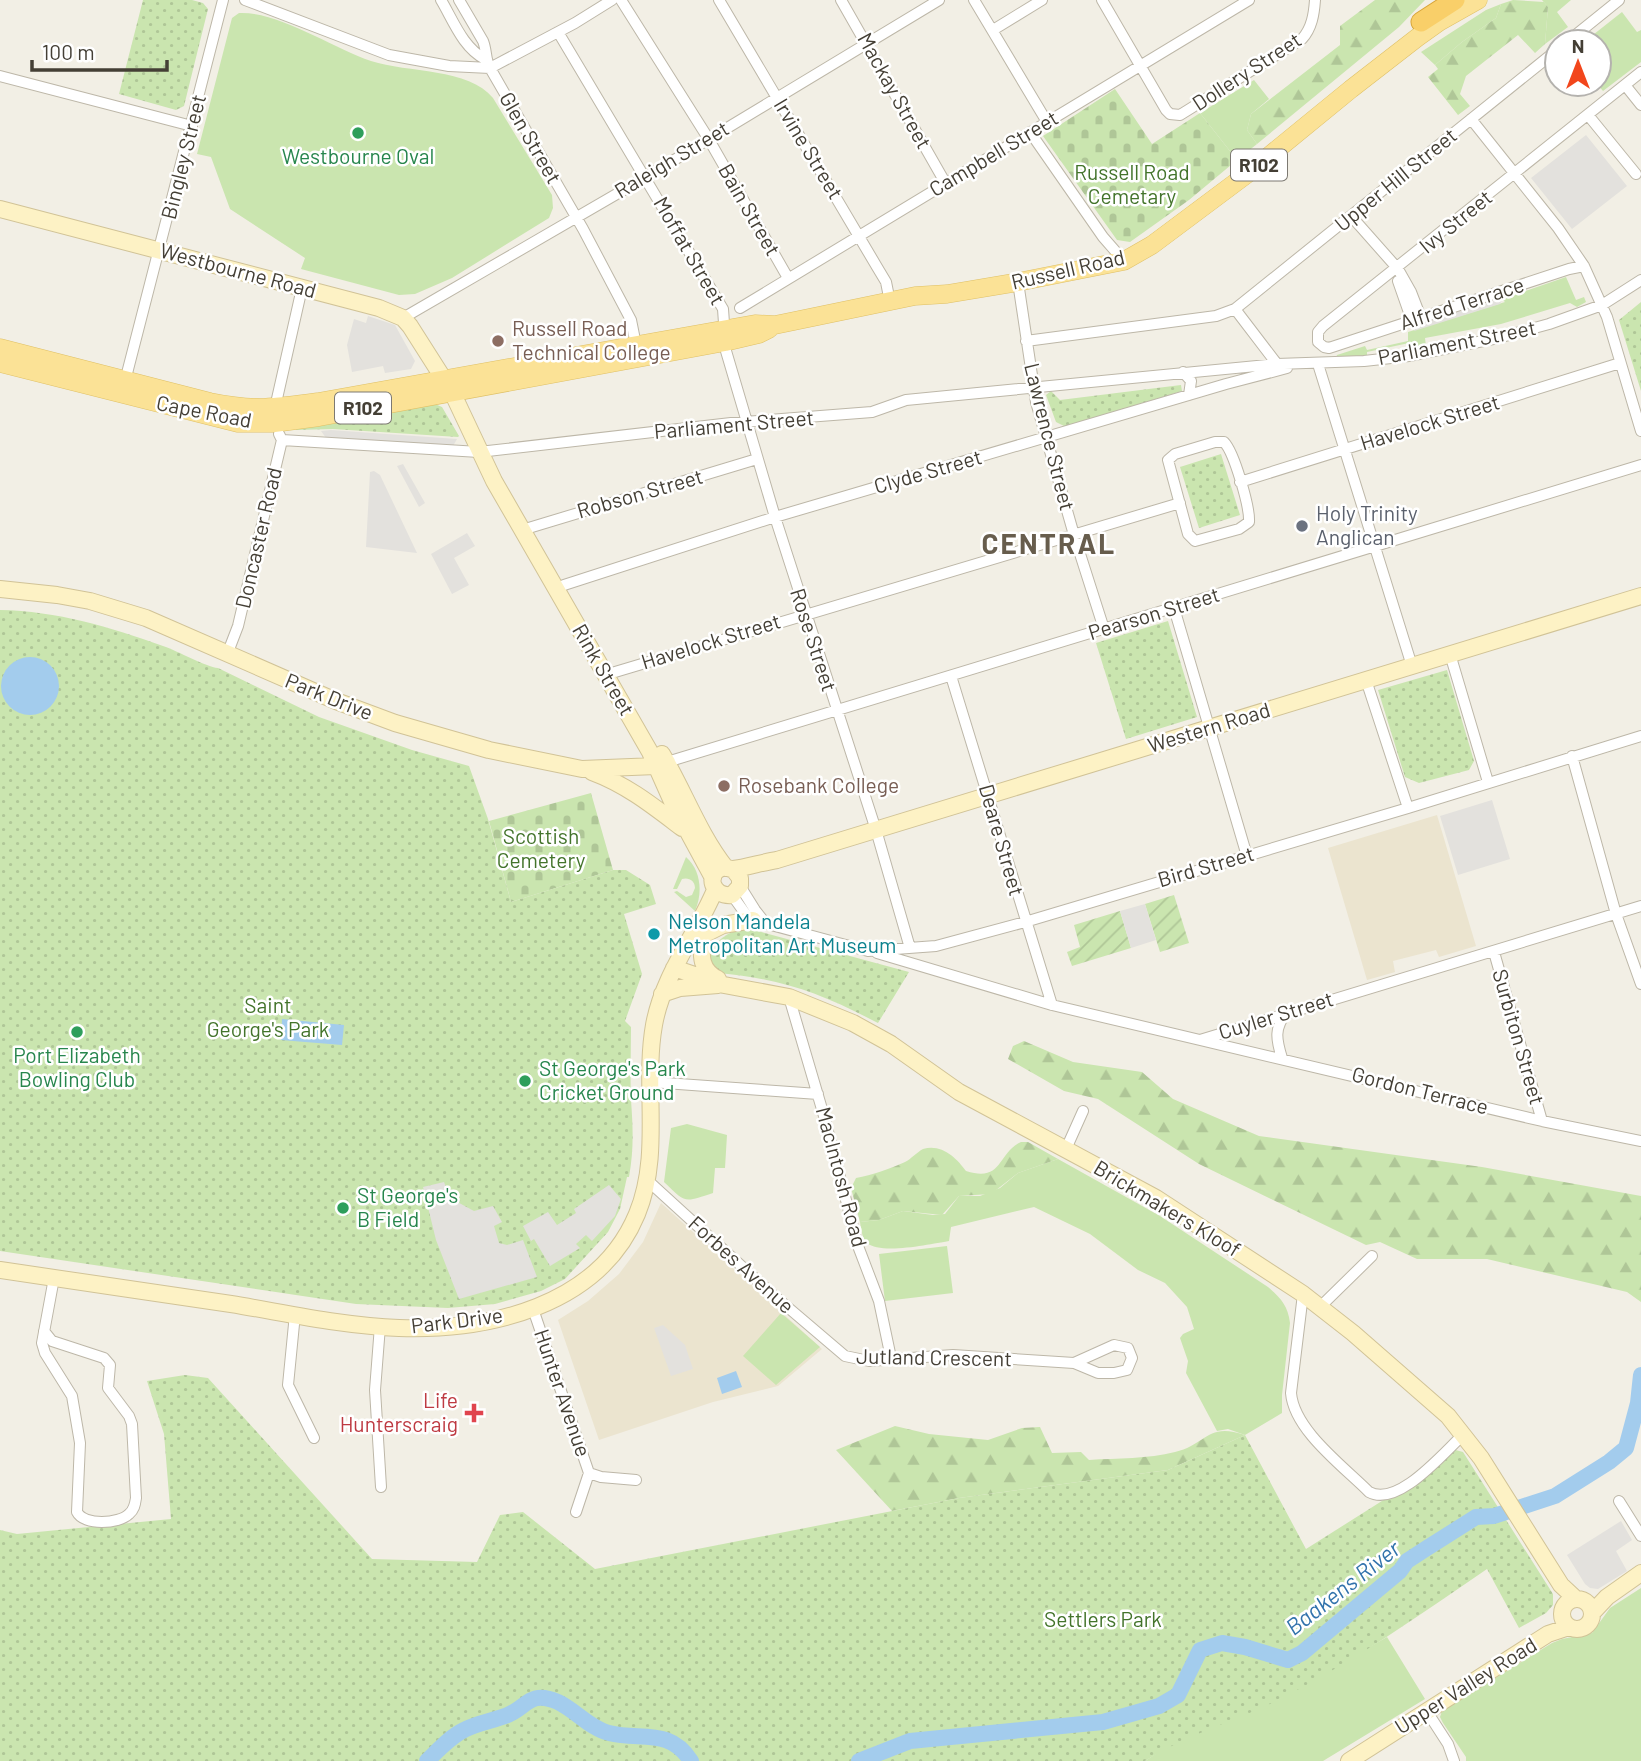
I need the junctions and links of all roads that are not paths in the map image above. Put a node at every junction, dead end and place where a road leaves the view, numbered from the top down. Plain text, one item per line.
1 (223, 0) edge
2 (245, 0) edge
3 (273, 0) edge
4 (441, 0) edge
5 (459, 0) edge
6 (612, 0) edge
7 (621, 0) edge
8 (719, 0) edge
9 (841, 0) edge
10 (939, 0) edge
11 (974, 0) edge
12 (1042, 0) edge
13 (1102, 0) edge
14 (1249, 0) edge
15 (1315, 0) edge
16 (1442, 0) edge
17 (1455, 0) edge
18 (1467, 0) edge
19 (1478, 0) edge
20 (1619, 0) edge
21 (594, 4) edge
22 (278, 11) junction
23 (1430, 22) junction
24 (1584, 28) edge
25 (993, 30) junction
26 (558, 32) junction
27 (868, 43) junction
28 (1543, 61) edge
29 (488, 63) junction
30 (1138, 66) junction
31 (1641, 72) edge
32 (0, 76) edge
33 (1625, 85) junction
34 (777, 97) junction
35 (1641, 104) edge
36 (1588, 115) junction
37 (1471, 119) junction
38 (1047, 122) junction
39 (192, 126) junction
40 (1030, 132) junction
41 (708, 138) junction
42 (1514, 174) junction
43 (1636, 174) dead end
44 (646, 177) junction
45 (946, 184) junction
46 (0, 209) edge
47 (576, 217) junction
48 (1352, 217) junction
49 (859, 235) junction
50 (160, 250) junction
51 (1124, 261) junction
52 (1584, 266) junction
53 (1395, 271) junction
54 (788, 278) junction
55 (1641, 280) edge
56 (1018, 282) junction
57 (302, 288) junction
58 (890, 302) junction
59 (1602, 305) junction
60 (740, 307) dead end
61 (1236, 309) junction
62 (403, 318) junction
63 (1416, 320) junction
64 (1323, 326) joint
65 (725, 336) junction
66 (1026, 341) junction
67 (636, 345) junction
68 (0, 348) edge
69 (0, 363) edge
70 (1318, 363) junction
71 (1620, 363) junction
72 (1277, 364) junction
73 (1303, 364) junction
74 (1183, 372) junction
75 (448, 386) junction
76 (123, 387) junction
77 (1034, 387) junction
78 (1189, 395) junction
79 (274, 415) junction
80 (748, 423) junction
81 (1641, 431) edge
82 (1045, 438) junction
83 (282, 440) junction
84 (1346, 448) junction
85 (484, 458) junction
86 (757, 459) junction
87 (1641, 465) edge
88 (1240, 482) junction
89 (1180, 503) junction
90 (775, 517) junction
91 (526, 528) junction
92 (1074, 535) junction
93 (1376, 546) junction
94 (560, 587) junction
95 (0, 589) edge
96 (1641, 596) edge
97 (1174, 608) junction
98 (805, 614) junction
99 (1104, 629) junction
100 (228, 652) junction
101 (1450, 654) junction
102 (1412, 666) junction
103 (610, 673) junction
104 (951, 676) junction
105 (1366, 680) junction
106 (836, 710) junction
107 (1210, 728) junction
108 (1641, 736) edge
109 (1572, 757) junction
110 (661, 764) junction
111 (582, 769) junction
112 (1488, 782) junction
113 (988, 795) junction
114 (1408, 808) junction
115 (876, 830) junction
116 (696, 838) junction
117 (1247, 856) junction
118 (777, 860) junction
119 (755, 863) junction
120 (728, 882) junction
121 (1641, 906) edge
122 (1616, 914) junction
123 (760, 922) junction
124 (1025, 922) junction
125 (701, 932) junction
126 (910, 948) junction
127 (868, 950) junction
128 (1494, 952) junction
129 (675, 973) junction
130 (1641, 984) edge
131 (732, 986) junction
132 (662, 995) junction
133 (789, 997) junction
134 (1052, 1005) junction
135 (1287, 1012) junction
136 (1200, 1040) junction
137 (1282, 1058) junction
138 (651, 1082) junction
139 (818, 1094) junction
140 (1083, 1111) dead end
141 (1542, 1121) junction
142 (1641, 1141) edge
143 (1066, 1149) junction
144 (646, 1179) junction
145 (1372, 1256) dead end
146 (0, 1270) edge
147 (54, 1278) junction
148 (1303, 1294) junction
149 (1320, 1307) junction
150 (533, 1309) junction
151 (295, 1314) junction
152 (380, 1326) junction
153 (44, 1331) junction
154 (837, 1351) joint
155 (891, 1358) junction
156 (1074, 1363) junction
157 (1464, 1434) junction
158 (314, 1438) dead end
159 (589, 1473) junction
160 (636, 1480) dead end
161 (381, 1487) dead end
162 (1619, 1501) dead end
163 (576, 1511) dead end
164 (1641, 1535) edge
165 (1641, 1573) edge
166 (1576, 1611) junction
167 (1426, 1710) junction
168 (1349, 1761) edge
169 (1454, 1761) edge

1 - 39 street, Bingley Street
2 - 22 street
3 - 22 street
4 - 29 street, Glen Street
5 - 29 street, Glen Street
6 - 21 street
7 - 41 street, Bain Street
8 - 34 street, Irvine Street
9 - 27 street, Mackay Street
10 - 27 street, Raleigh Street
11 - 25 street
12 - 25 street
13 - 30 street
14 - 30 street, Campbell Street
15 - 30 street, Dollery Street
16 - 23 main road, Russell Road
17 - 23 highway
18 - 23 highway
19 - 23 main road, Russell Road
20 - 24 street
21 - 26 street
22 - 29 street
23 - 51 main road, Russell Road / R102
25 - 38 street
26 - 29 street
26 - 44 street, Moffat Street
27 - 34 street, Raleigh Street
27 - 45 street, Mackay Street
28 - 37 street, Upper Hill Street
29 - 47 street, Glen Street
30 - 38 street, Campbell Street
31 - 33 street, Ivy Street
32 - 39 street
33 - 35 street
33 - 36 street, Ivy Street
34 - 41 street, Raleigh Street
34 - 49 street, Irvine Street
36 - 42 street, Ivy Street
36 - 43 street
37 - 42 street
37 - 48 street, Upper Hill Street
38 - 40 street, Campbell Street
39 - 50 street, Bingley Street
40 - 45 street, Campbell Street
40 - 51 street
41 - 44 street, Raleigh Street
41 - 54 street, Bain Street
42 - 52 street
42 - 53 street, Ivy Street
44 - 47 street, Raleigh Street
44 - 65 street, Moffat Street
45 - 49 street, Campbell Street
46 - 50 street, Westbourne Road
47 - 62 street, Raleigh Street
47 - 67 street, Glen Street
48 - 53 street
48 - 61 street, Upper Hill Street
49 - 54 street, Campbell Street
49 - 58 street, Irvine Street
50 - 57 street, Westbourne Road
50 - 76 street, Bingley Street
51 - 56 main road, Russell Road / R102
52 - 59 street
52 - 63 street, Alfred Terrace
53 - 63 street
53 - 64 street, Ivy Street
54 - 60 street, Campbell Street
55 - 59 street, Parliament Street
56 - 58 main road, Russell Road / R102
56 - 66 street, Lawrence Street
57 - 62 street, Westbourne Road
57 - 79 street
58 - 65 main road, Russell Road / R102
59 - 70 street, Parliament Street
59 - 71 street
61 - 66 street
61 - 72 street
62 - 75 street
63 - 64 street, Alfred Terrace
65 - 67 main road, Russell Road / R102
65 - 75 main road, Russell Road / R102
65 - 80 street, Rose Street
66 - 77 street, Lawrence Street
67 - 75 main road, Russell Road / R102
68 - 76 main road, Cape Road / R102
69 - 76 main road, Cape Road / R102
70 - 73 street, Parliament Street
70 - 84 street
71 - 81 street
71 - 84 street, Havelock Street
72 - 73 street, Parliament Street
72 - 74 street, Parliament Street
73 - 78 street, Clyde Street
74 - 77 street, Parliament Street
74 - 78 street
75 - 79 main road, Cape Road / R102
75 - 85 street, Rink Street
76 - 79 main road, Cape Road / R102
77 - 80 street, Parliament Street
77 - 82 street, Lawrence Street
78 - 82 street, Clyde Street
79 - 83 street, Doncaster Road
80 - 85 street, Parliament Street
80 - 86 street, Rose Street
82 - 90 street, Clyde Street
82 - 92 street, Lawrence Street
83 - 85 street, Parliament Street
83 - 100 street, Doncaster Road
84 - 88 street, Havelock Street
84 - 93 street
85 - 91 street, Rink Street
86 - 90 street, Rose Street
86 - 91 street, Robson Street
87 - 93 street, Pearson Street
88 - 89 street
88 - 89 street
89 - 92 street, Havelock Street
90 - 94 street, Clyde Street
90 - 98 street, Rose Street
91 - 94 street, Rink Street
92 - 98 street, Havelock Street
92 - 99 street, Lawrence Street
93 - 97 street, Pearson Street
93 - 102 street
94 - 103 street, Rink Street
95 - 100 street, Park Drive
96 - 101 street, Western Road
97 - 99 street, Pearson Street
97 - 107 street
98 - 103 street, Havelock Street
98 - 106 street, Rose Street
99 - 104 street, Pearson Street
100 - 111 street, Park Drive
101 - 102 street, Western Road
101 - 112 street
102 - 105 street, Western Road
103 - 110 street, Rink Street
104 - 106 street, Pearson Street
104 - 113 street, Deare Street
105 - 107 street, Western Road
105 - 114 street
106 - 110 street, Pearson Street
106 - 115 street, Rose Street
107 - 113 street, Western Road
107 - 117 street
108 - 109 street, Bird Street
109 - 112 street, Bird Street
109 - 122 street
110 - 111 street, Park Drive
110 - 116 street, Rink Street
110 - 116 street, Rink Street
111 - 116 street
112 - 114 street, Bird Street
113 - 115 street, Western Road
113 - 124 street, Deare Street
114 - 117 street, Bird Street
115 - 118 street, Western Road
115 - 126 street, Rose Street
116 - 119 street
116 - 120 street, Rink Street
116 - 125 street
117 - 124 street, Bird Street
118 - 119 street, Western Road
118 - 120 street, Western Road
119 - 120 street, Western Road
120 - 123 street
120 - 125 street, Park Drive
121 - 122 street, Cuyler Street
122 - 128 street, Cuyler Street
122 - 130 street
123 - 125 street
123 - 127 street, Bird Street
124 - 126 street, Bird Street
124 - 134 street, Deare Street
125 - 129 street, Park Drive
125 - 131 street
126 - 127 street, Bird Street
127 - 134 street, Cuyler Street
128 - 135 street, Cuyler Street
128 - 141 street, Surbiton Street
129 - 131 street, Brickmakers Kloof
129 - 132 street, Park Drive
131 - 132 street
131 - 133 street, Brickmakers Kloof
132 - 138 street, Park Drive
133 - 139 street, MacIntosh Road
133 - 143 street, Brickmakers Kloof
134 - 136 street, Cuyler Street
135 - 136 street, Cuyler Street
135 - 137 street
136 - 137 street, Gordon Terrace
137 - 141 street, Gordon Terrace
138 - 139 street
138 - 144 street, Park Drive
139 - 155 street, MacIntosh Road
140 - 143 street
141 - 142 street, Gordon Terrace
143 - 148 street, Brickmakers Kloof
144 - 150 street, Park Drive
144 - 154 street, Forbes Avenue
145 - 149 street
146 - 147 street, Park Drive
147 - 151 street, Park Drive
147 - 153 street
148 - 149 street, Brickmakers Kloof
148 - 157 street
149 - 157 street, Brickmakers Kloof
150 - 152 street, Park Drive
150 - 159 street, Hunter Avenue
151 - 152 street, Park Drive
151 - 158 street
152 - 161 street
153 - 153 street
154 - 155 street, Jutland Crescent
155 - 156 street, Jutland Crescent
156 - 156 street, Jutland Crescent
157 - 166 street, Brickmakers Kloof
159 - 160 street, Hunter Avenue
159 - 163 street
162 - 164 street
165 - 166 street, Upper Valley Road
166 - 167 street, Upper Valley Road
167 - 168 street, Upper Valley Road
167 - 169 street

